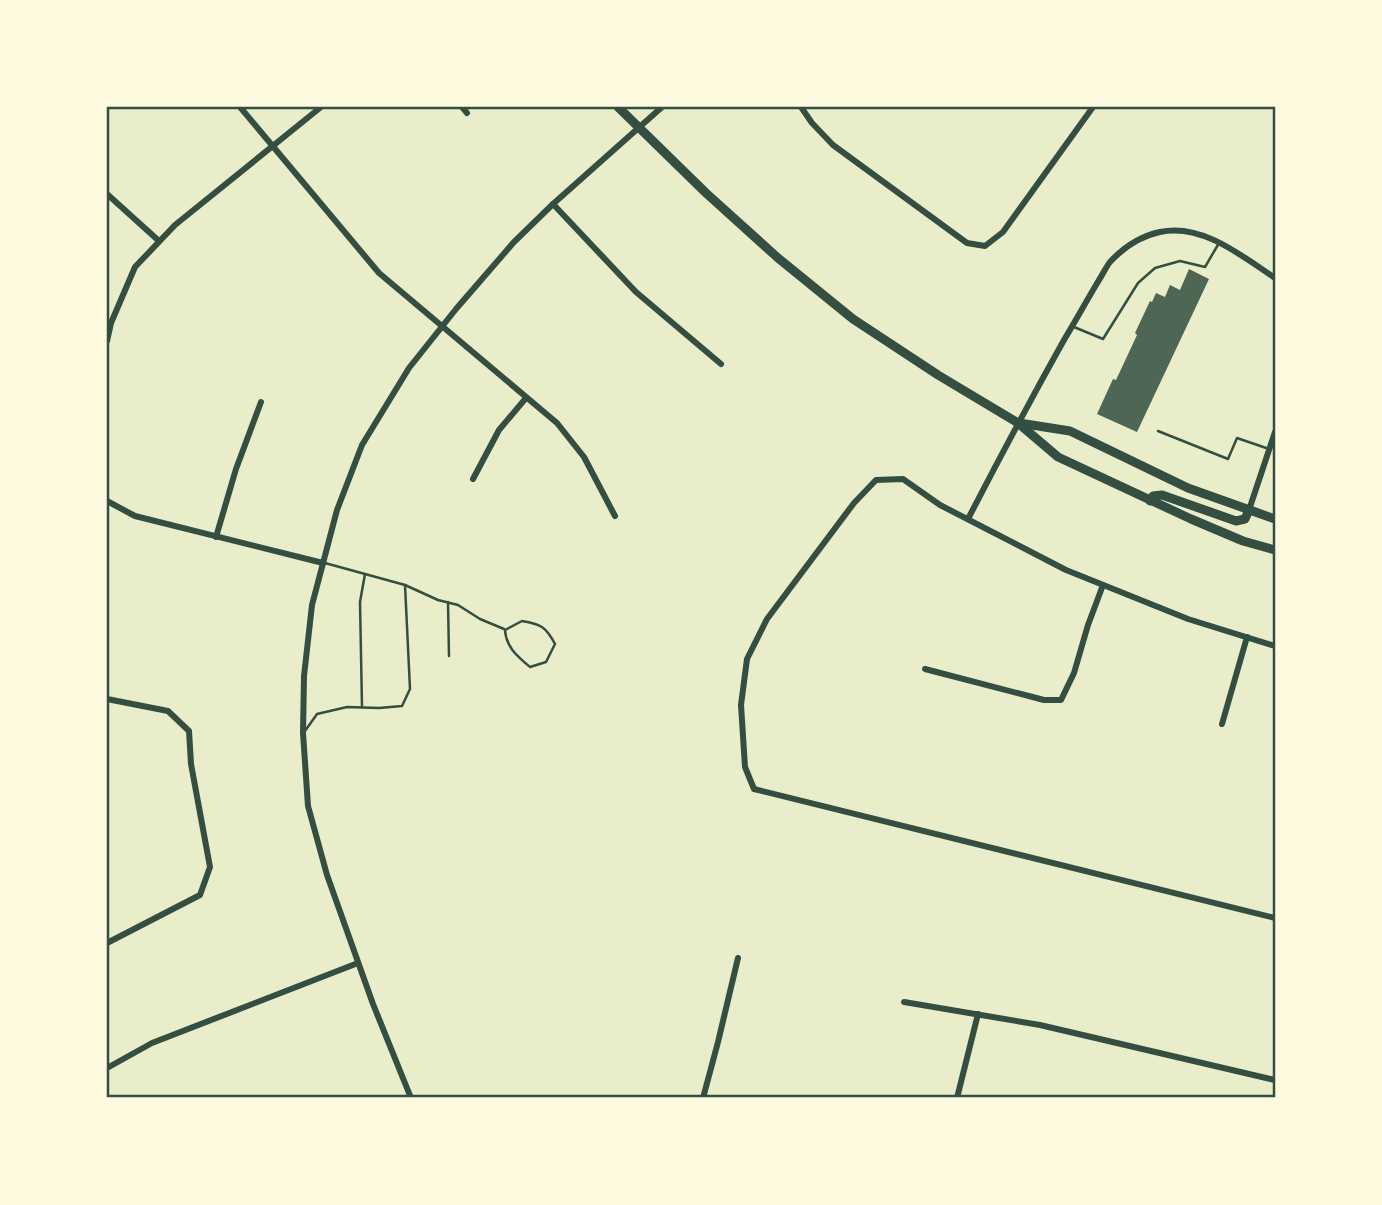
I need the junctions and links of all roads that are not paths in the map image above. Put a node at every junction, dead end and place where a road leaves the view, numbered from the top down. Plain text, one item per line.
1 (240, 107) edge
2 (321, 107) edge
3 (618, 107) edge
4 (663, 107) edge
5 (801, 107) edge
6 (1093, 107) edge
7 (640, 128) junction
8 (273, 145) junction
9 (107, 194) edge
10 (553, 204) junction
11 (159, 241) junction
12 (1219, 243) junction
13 (1275, 278) edge
14 (1072, 326) junction
15 (442, 327) junction
16 (107, 341) edge
17 (721, 364) dead end
18 (526, 398) junction
19 (261, 402) dead end
20 (1018, 422) junction
21 (1158, 431) dead end
22 (1275, 432) edge
23 (1269, 449) junction
24 (473, 479) dead end
25 (107, 501) edge
26 (1150, 501) junction
27 (1249, 510) junction
28 (615, 516) dead end
29 (968, 519) junction
30 (1275, 519) edge
31 (216, 537) junction
32 (1275, 550) edge
33 (323, 563) junction
34 (365, 575) junction
35 (405, 585) junction
36 (1103, 585) junction
37 (448, 602) junction
38 (505, 630) junction
39 (1247, 637) junction
40 (1275, 646) edge
41 (449, 656) dead end
42 (925, 669) dead end
43 (107, 699) edge
44 (362, 707) junction
45 (1222, 724) dead end
46 (303, 733) junction
47 (1275, 918) edge
48 (107, 943) edge
49 (738, 958) dead end
50 (358, 963) junction
51 (904, 1002) dead end
52 (978, 1014) junction
53 (107, 1068) edge
54 (1275, 1080) edge
55 (411, 1098) edge
56 (703, 1098) edge
57 (957, 1098) edge

1 - 8 street
2 - 8 street
3 - 7 main road
4 - 7 street
5 - 6 street
7 - 10 street
7 - 20 main road
8 - 11 street
8 - 15 street
9 - 11 street
10 - 15 street
10 - 17 street
11 - 16 street
12 - 13 street
12 - 14 street
12 - 14 lane
14 - 20 street
15 - 18 street
15 - 33 street
18 - 24 street
18 - 28 street
19 - 31 street
20 - 26 main road
20 - 27 main road
20 - 29 street
21 - 23 lane
22 - 23 street
23 - 27 street
25 - 31 street
26 - 27 main road
26 - 32 main road
27 - 30 main road
29 - 36 street
29 - 47 street
31 - 33 street
33 - 34 lane
33 - 46 street
34 - 35 lane
34 - 44 lane
35 - 37 lane
35 - 44 lane
36 - 39 street
36 - 42 street
37 - 38 lane
37 - 41 lane
38 - 38 lane
39 - 40 street
39 - 45 street
43 - 48 street
44 - 46 lane
46 - 50 street
49 - 56 street
50 - 53 street
50 - 55 street
51 - 52 street
52 - 54 street
52 - 57 street

